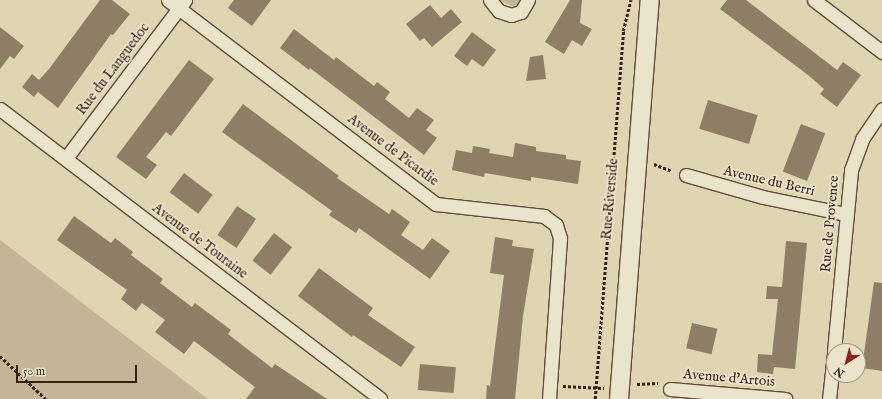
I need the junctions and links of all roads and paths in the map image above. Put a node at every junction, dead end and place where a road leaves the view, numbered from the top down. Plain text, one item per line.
1 (168, 0) edge
2 (490, 0) edge
3 (528, 0) edge
4 (631, 0) edge
5 (650, 0) edge
6 (814, 0) edge
7 (182, 4) edge
8 (882, 52) edge
9 (0, 109) edge
10 (882, 109) edge
11 (66, 158) junction
12 (651, 163) dead end
13 (686, 175) joint
14 (846, 214) junction
15 (835, 343) edge
16 (0, 356) edge
17 (831, 383) edge
18 (638, 384) dead end
19 (561, 386) dead end
20 (667, 387) joint
21 (595, 388) junction
22 (613, 393) edge
23 (46, 399) edge
24 (380, 399) edge
25 (549, 399) edge
26 (595, 399) edge
27 (786, 399) edge
28 (829, 399) edge

1 - 7 street, Avenue de Picardie
2 - 3 street
4 - 21 path, Rue Riverside
5 - 22 street, Rue Riverside
6 - 8 street
7 - 11 street, Rue du Languedoc
7 - 25 street, Avenue de Picardie
9 - 11 street, Avenue de Touraine
10 - 14 street, Rue de Provence
11 - 24 street, Avenue de Touraine
12 - 13 path
13 - 14 street, Avenue du Berri
14 - 15 street, Rue de Provence
16 - 23 path
17 - 28 street
18 - 20 path, Avenue d'Artois
19 - 21 path
20 - 27 street, Avenue d'Artois
21 - 22 path
21 - 26 path, Rue Riverside

